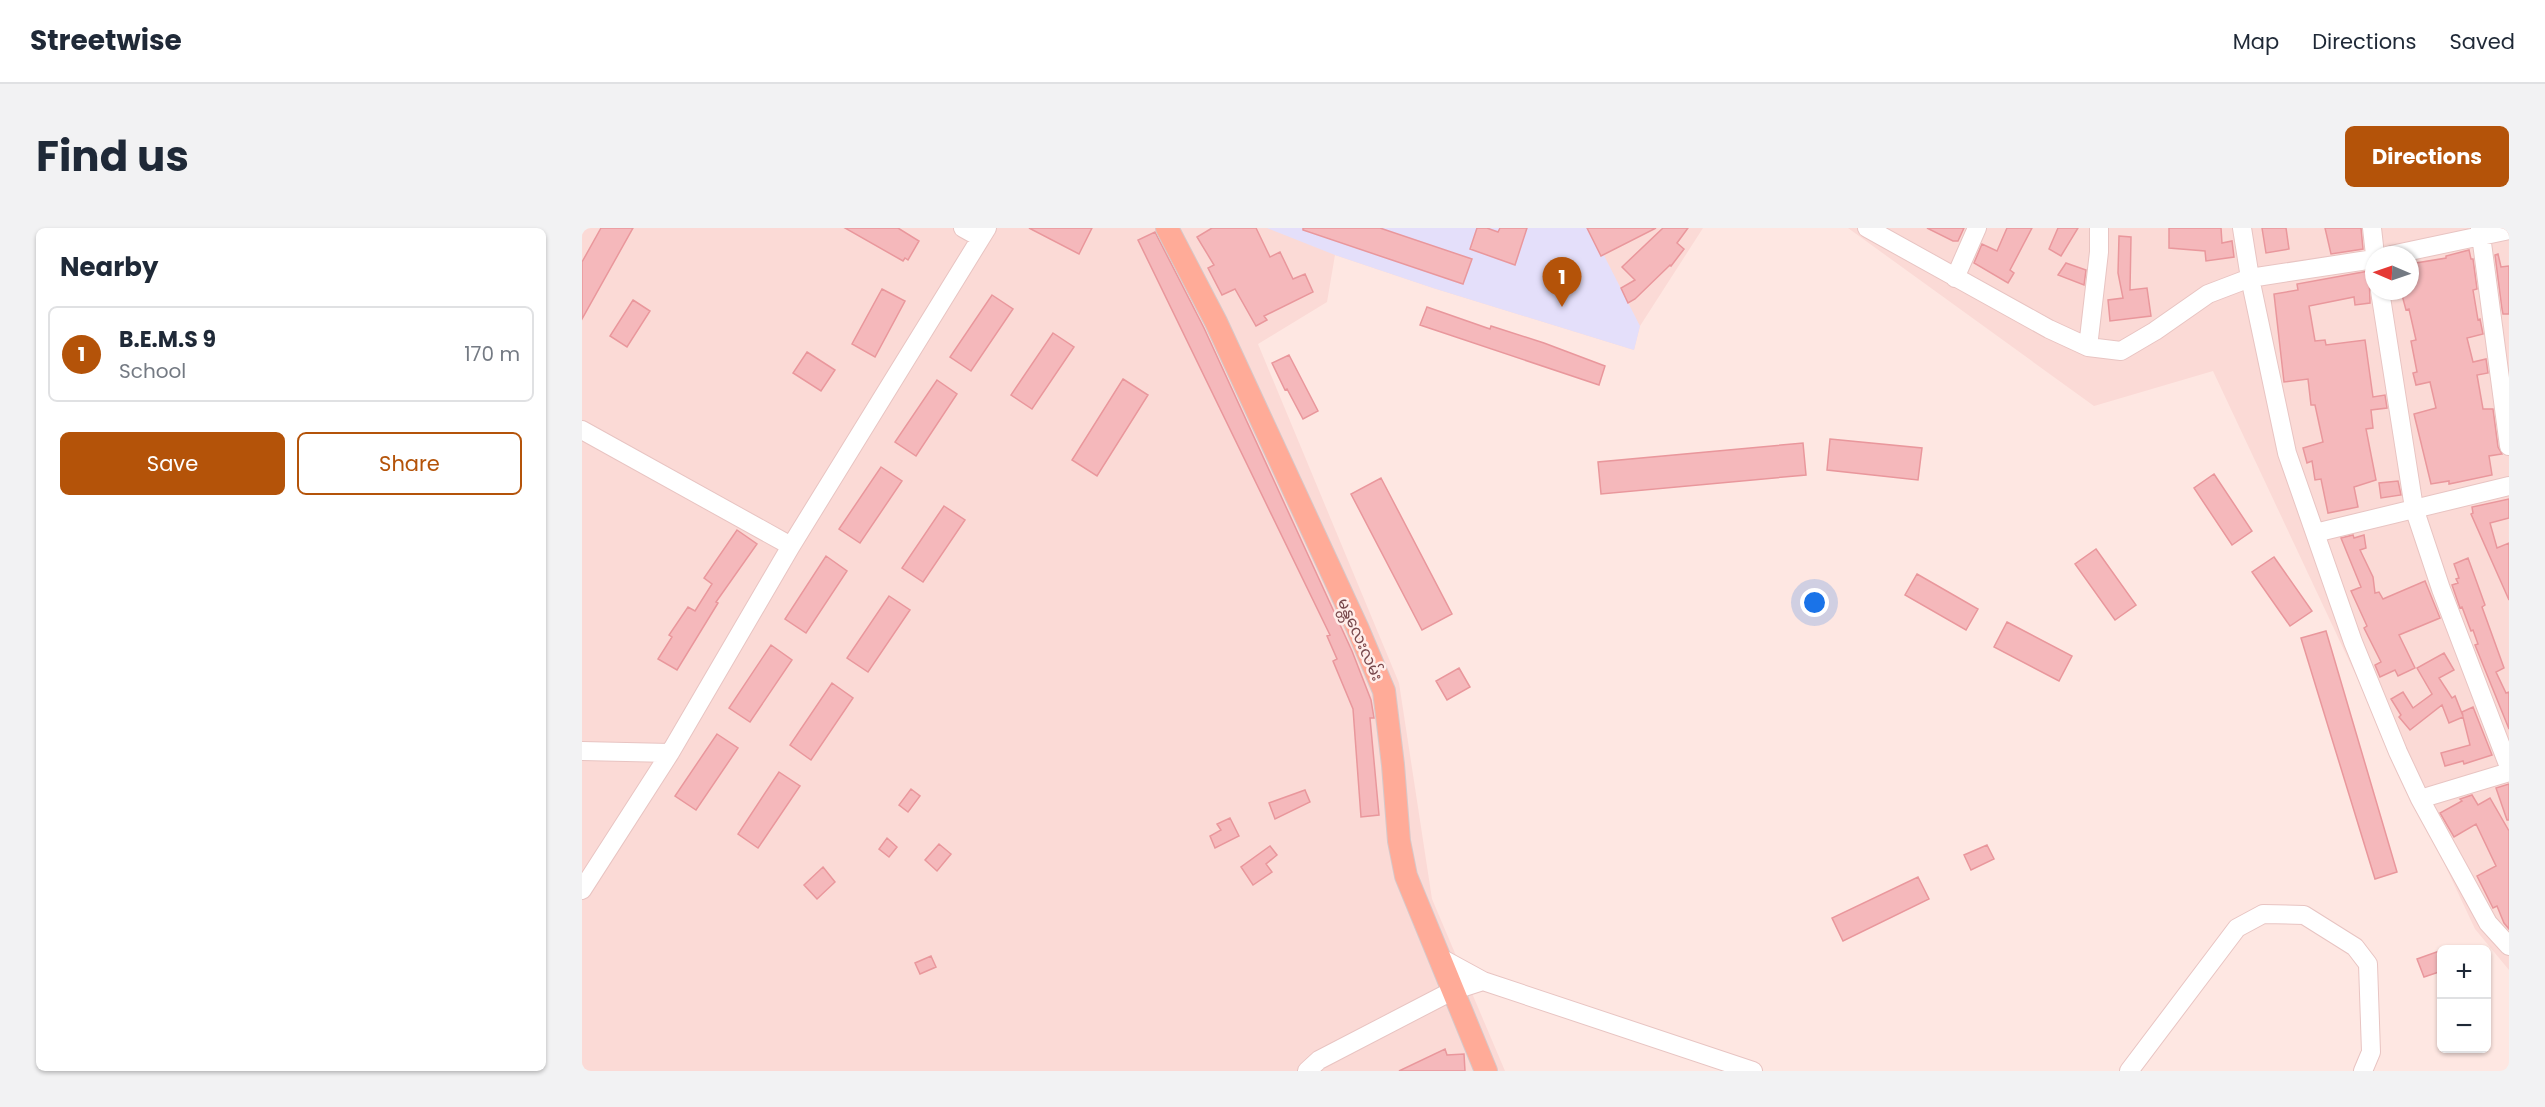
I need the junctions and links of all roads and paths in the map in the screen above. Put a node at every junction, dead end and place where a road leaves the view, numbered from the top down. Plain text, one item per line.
1 (963, 228) edge
2 (1167, 228) edge
3 (1868, 228) edge
4 (1977, 228) edge
5 (2098, 228) edge
6 (2242, 228) edge
7 (2372, 228) edge
8 (2509, 230) edge
9 (2481, 231) edge
10 (984, 233) edge
11 (2373, 246) edge
12 (2419, 248) edge
13 (2365, 259) edge
14 (1955, 278) junction
15 (2250, 278) junction
16 (2381, 300) edge
17 (2088, 347) junction
18 (582, 430) edge
19 (2509, 446) edge
20 (2509, 486) edge
21 (2415, 508) junction
22 (2315, 533) junction
23 (791, 546) junction
24 (582, 750) edge
25 (670, 753) junction
26 (2509, 769) edge
27 (2420, 799) junction
28 (582, 890) edge
29 (2509, 946) edge
30 (1439, 957) junction
31 (1483, 981) junction
32 (1452, 991) junction
33 (1307, 1071) edge
34 (1486, 1071) edge
35 (1753, 1071) edge
36 (2129, 1071) edge
37 (2363, 1071) edge

1 - 10 street
2 - 30 main road, မန္တလေးလမ်း
3 - 14 street
4 - 14 street
5 - 17 street
6 - 15 street
7 - 11 street
8 - 9 street
9 - 12 street
9 - 19 street
10 - 23 street
13 - 15 street
14 - 17 street
15 - 17 street
15 - 22 street
16 - 21 street
18 - 23 street
20 - 21 street
21 - 22 street
21 - 26 street
22 - 27 street
23 - 25 street
24 - 25 street
25 - 28 street
26 - 27 street
27 - 29 street
30 - 31 street
30 - 32 main road, မန္တလေးလမ်း
31 - 32 street
31 - 35 street
32 - 33 street
32 - 34 main road, မန္တလေးလမ်း
36 - 37 street

